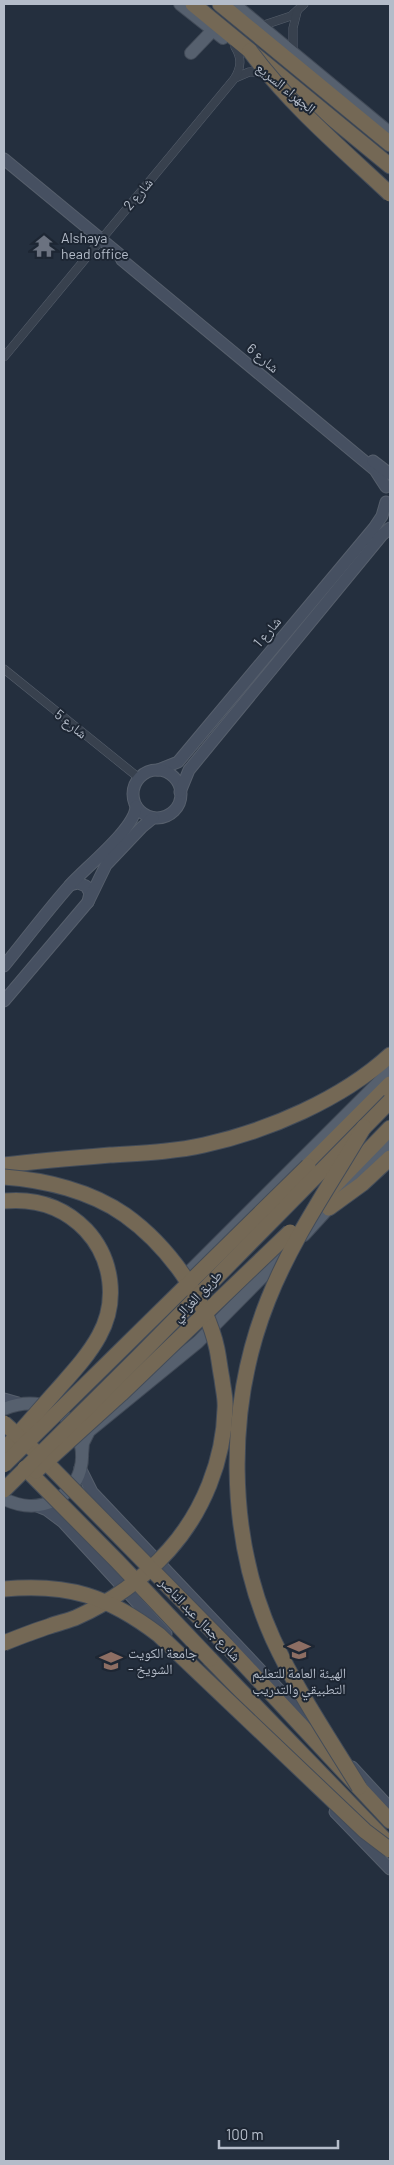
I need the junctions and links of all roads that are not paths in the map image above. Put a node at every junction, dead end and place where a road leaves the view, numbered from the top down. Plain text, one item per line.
1 (180, 4) edge
2 (193, 4) edge
3 (220, 4) edge
4 (234, 4) edge
5 (304, 4) edge
6 (297, 12) junction
7 (261, 26) junction
8 (212, 30) junction
9 (234, 47) junction
10 (250, 51) junction
11 (293, 52) junction
12 (191, 53) dead end
13 (269, 74) junction
14 (235, 78) junction
15 (390, 132) edge
16 (390, 144) edge
17 (4, 159) edge
18 (390, 166) edge
19 (390, 175) edge
20 (390, 194) edge
21 (101, 239) junction
22 (119, 254) junction
23 (4, 357) edge
24 (390, 474) edge
25 (388, 484) edge
26 (388, 506) edge
27 (390, 528) edge
28 (4, 669) edge
29 (158, 770) junction
30 (139, 778) junction
31 (180, 792) junction
32 (136, 806) junction
33 (153, 818) junction
34 (70, 885) junction
35 (88, 902) junction
36 (4, 966) edge
37 (4, 1001) edge
38 (390, 1055) edge
39 (390, 1071) edge
40 (390, 1084) edge
41 (390, 1101) edge
42 (364, 1128) junction
43 (390, 1128) edge
44 (390, 1141) edge
45 (390, 1158) edge
46 (4, 1165) edge
47 (4, 1177) edge
48 (4, 1201) edge
49 (329, 1208) junction
50 (4, 1399) edge
51 (36, 1402) junction
52 (18, 1403) junction
53 (4, 1410) edge
54 (4, 1423) edge
55 (4, 1449) edge
56 (37, 1454) junction
57 (81, 1462) junction
58 (4, 1465) edge
59 (4, 1491) edge
60 (7, 1504) edge
61 (37, 1506) junction
62 (4, 1589) edge
63 (4, 1643) edge
64 (359, 1787) junction
65 (390, 1808) edge
66 (390, 1821) edge
67 (390, 1845) edge
68 (390, 1850) edge
69 (390, 1869) edge

1 - 8 main road, الجهراء السريع
2 - 10 highway, الجهراء السريع
3 - 16 highway, الجهراء السريع
4 - 7 main road
5 - 6 street
6 - 7 street
6 - 11 street
7 - 11 main road
8 - 9 main road, الجهراء السريع
8 - 12 main road
9 - 13 main road, الجهراء السريع
9 - 14 street
10 - 18 highway, الجهراء السريع, bridge
10 - 20 highway, bridge
11 - 15 main road
13 - 14 street
13 - 19 main road, الجهراء السريع
14 - 21 street, شارع 2
17 - 21 street, شارع 6
21 - 22 street, شارع 6
21 - 23 street, شارع 2
22 - 24 street, شارع 6
22 - 25 street, شارع 6
25 - 26 street
26 - 29 street, شارع 1
27 - 31 street, شارع 1
28 - 30 street, شارع 5
29 - 30 street
29 - 31 street
30 - 32 street
31 - 33 street
32 - 33 street
32 - 34 street
33 - 35 street
34 - 35 street
34 - 36 street
35 - 37 street
38 - 46 highway
39 - 51 main road, طريق الغزالي
40 - 58 highway, طريق الغزالي, bridge
41 - 42 highway, طريق الغزالي, bridge
42 - 59 highway, طريق الغزالي, bridge
42 - 64 highway, bridge
43 - 59 highway, bridge
44 - 49 main road
45 - 49 highway
47 - 63 highway, bridge
48 - 55 highway, bridge
49 - 57 main road
50 - 52 street
51 - 52 main road, طريق الغزالي
51 - 57 main road
52 - 53 main road
53 - 56 highway, bridge
54 - 56 highway, شارع جمال عبد الناصر, bridge
55 - 67 highway, شارع جمال عبد الناصر, bridge
56 - 64 highway, شارع جمال عبد الناصر, bridge
57 - 61 main road
57 - 65 street
60 - 61 main road
61 - 69 street
62 - 68 highway, bridge
64 - 66 highway, شارع جمال عبد الناصر

